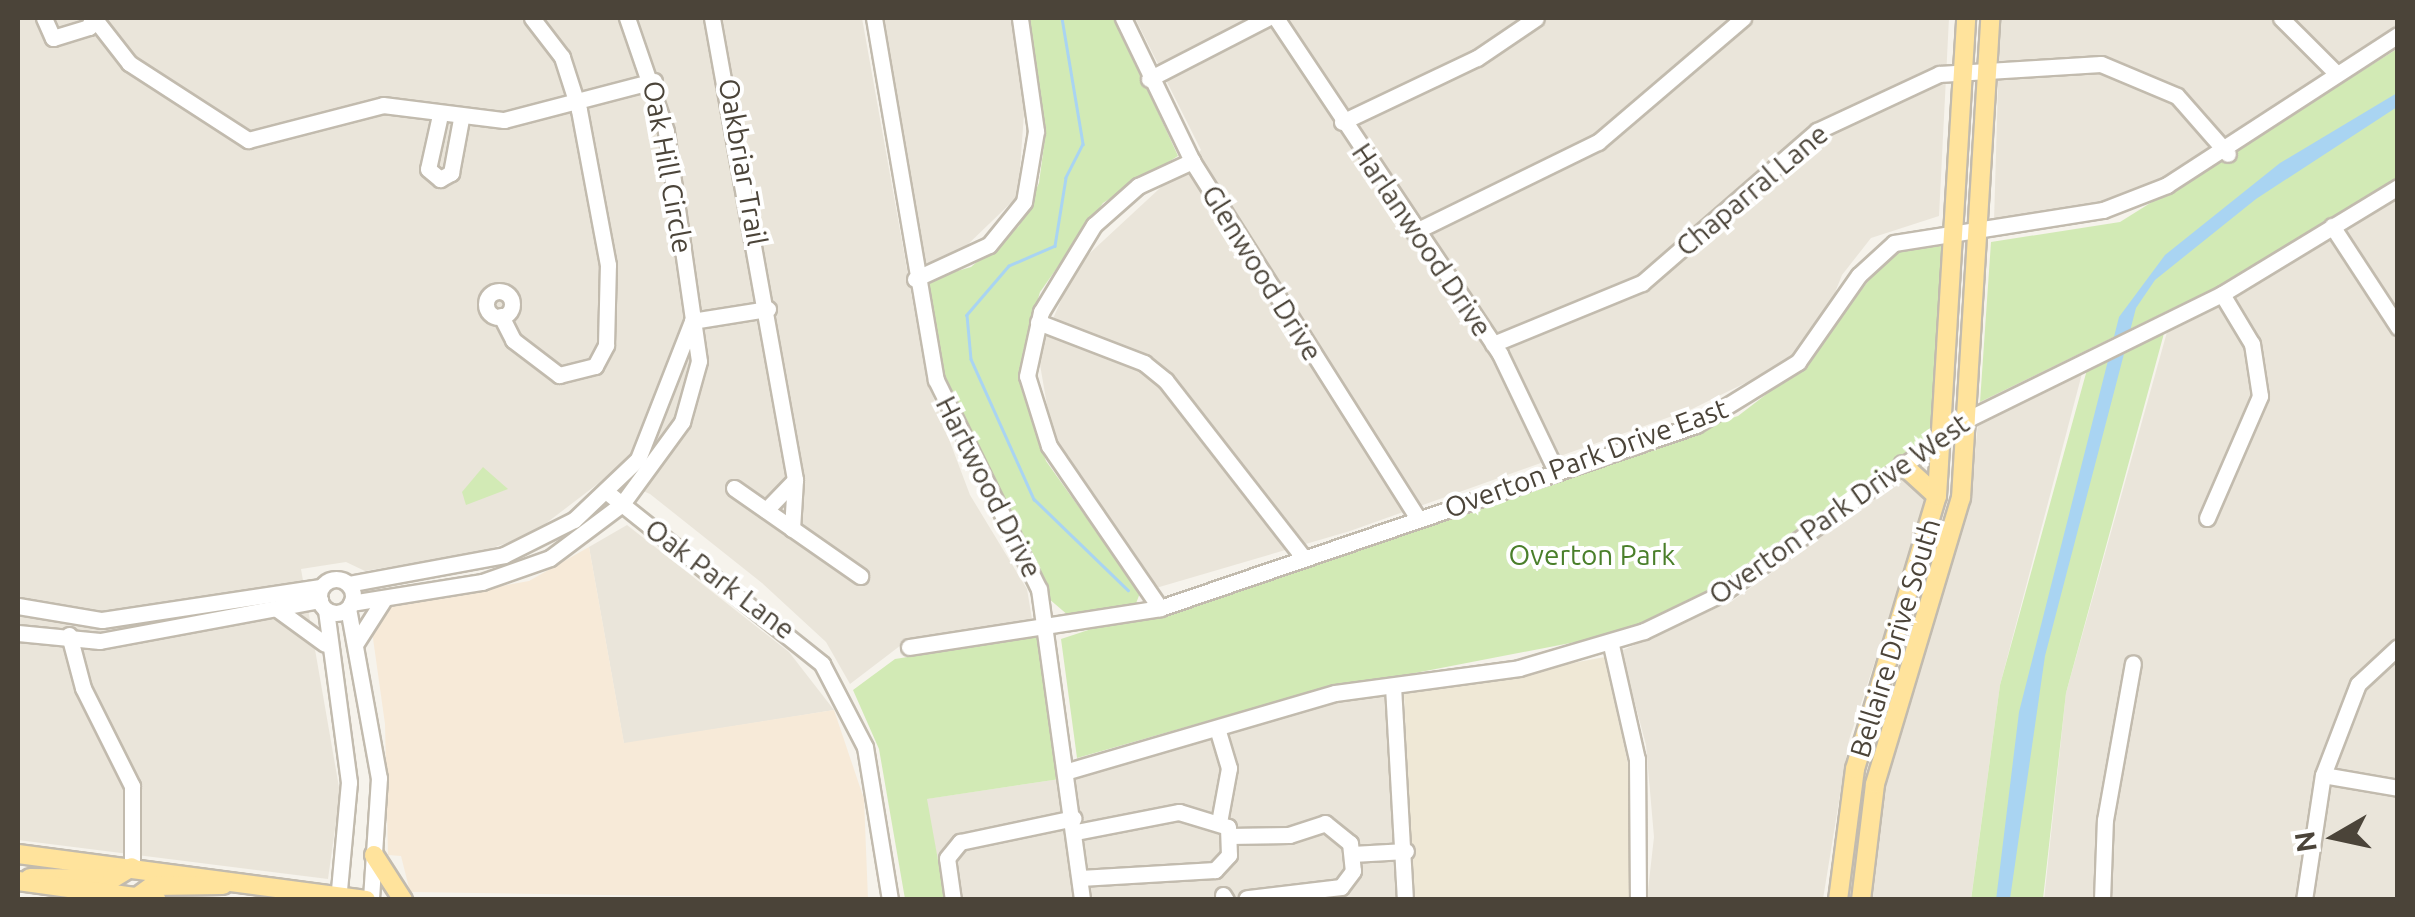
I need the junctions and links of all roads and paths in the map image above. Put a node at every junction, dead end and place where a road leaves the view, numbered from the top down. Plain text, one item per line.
1 (44, 18) edge
2 (93, 18) edge
3 (532, 18) edge
4 (627, 18) edge
5 (712, 18) edge
6 (874, 18) edge
7 (1020, 18) edge
8 (1123, 18) edge
9 (1267, 18) edge
10 (1276, 18) edge
11 (1536, 18) edge
12 (1742, 18) edge
13 (1966, 18) edge
14 (1990, 18) edge
15 (2281, 18) edge
16 (69, 25) edge
17 (2398, 35) edge
18 (1986, 69) junction
19 (1962, 70) junction
20 (2335, 72) junction
21 (1150, 79) junction
22 (654, 81) junction
23 (576, 102) junction
24 (440, 116) junction
25 (461, 120) junction
26 (1342, 122) junction
27 (2228, 154) junction
28 (1192, 160) junction
29 (2398, 186) edge
30 (2332, 226) junction
31 (1983, 228) junction
32 (1956, 231) junction
33 (1414, 232) junction
34 (915, 279) junction
35 (2222, 294) junction
36 (768, 309) junction
37 (501, 316) dead end
38 (692, 321) junction
39 (1038, 322) junction
40 (2398, 327) edge
41 (1493, 344) junction
42 (1970, 418) junction
43 (1945, 436) junction
44 (1903, 465) junction
45 (1555, 469) junction
46 (794, 480) junction
47 (734, 488) dead end
48 (608, 494) junction
49 (1938, 496) junction
50 (622, 504) junction
51 (766, 510) junction
52 (1418, 518) junction
53 (2207, 518) dead end
54 (792, 529) junction
55 (1304, 557) junction
56 (860, 576) dead end
57 (348, 584) junction
58 (322, 599) junction
59 (384, 599) junction
60 (349, 605) junction
61 (18, 606) edge
62 (1160, 608) junction
63 (278, 609) junction
64 (1907, 613) junction
65 (69, 618) junction
66 (1927, 621) junction
67 (1047, 626) junction
68 (18, 632) edge
69 (69, 641) junction
70 (356, 643) junction
71 (1611, 645) junction
72 (326, 647) junction
73 (909, 647) dead end
74 (2398, 647) edge
75 (2133, 662) dead end
76 (1393, 686) junction
77 (1218, 728) junction
78 (1068, 771) junction
79 (2323, 775) junction
80 (2398, 788) edge
81 (1214, 815) junction
82 (1075, 825) junction
83 (1229, 836) junction
84 (1842, 839) junction
85 (1864, 841) junction
86 (1406, 852) junction
87 (18, 854) edge
88 (1352, 854) junction
89 (374, 856) junction
90 (132, 867) junction
91 (1080, 878) junction
92 (22, 881) edge
93 (248, 883) junction
94 (136, 897) junction
95 (338, 898) edge
96 (1247, 898) edge
97 (157, 900) edge
98 (368, 900) edge
99 (404, 900) edge
100 (890, 900) edge
101 (953, 900) edge
102 (1082, 900) edge
103 (1404, 900) edge
104 (1638, 900) edge
105 (1838, 900) edge
106 (1861, 900) edge
107 (2102, 900) edge
108 (2304, 900) edge

1 - 16 street
2 - 16 street
2 - 24 street
3 - 23 street
4 - 22 street, Oak Hill Circle
5 - 36 street, Oakbriar Trail
6 - 34 street, Hartwood Drive
7 - 34 street
8 - 21 street, Glenwood Drive
9 - 21 street
10 - 26 street, Harlanwood Drive
11 - 26 street
12 - 33 street
13 - 19 main road, Bellaire Drive South
14 - 18 main road, Bellaire Drive South
15 - 20 street
17 - 20 street, Overton Park Drive East
18 - 19 street, Chaparral Lane
18 - 27 street, Chaparral Lane
18 - 31 main road, Bellaire Drive South
19 - 32 main road, Bellaire Drive South
19 - 41 street, Chaparral Lane
20 - 27 street, Overton Park Drive East
21 - 28 street, Glenwood Drive
22 - 23 street
22 - 38 street, Oak Hill Circle
23 - 25 street
23 - 37 street
24 - 25 street
24 - 25 street
26 - 33 street, Harlanwood Drive
27 - 31 street, Overton Park Drive East
28 - 39 street
28 - 52 street, Glenwood Drive
29 - 30 street, Overton Park Drive West
30 - 35 street, Overton Park Drive West
30 - 40 street
31 - 32 street, Overton Park Drive East
31 - 42 main road, Bellaire Drive South
32 - 43 main road, Bellaire Drive South
32 - 45 street, Overton Park Drive East
33 - 41 street, Harlanwood Drive
34 - 67 street, Hartwood Drive
35 - 42 street, Overton Park Drive West
35 - 53 street
36 - 38 street
36 - 46 street, Oakbriar Trail
38 - 48 street, Oak Hill Circle
38 - 50 street, Oak Hill Circle
39 - 55 street
39 - 62 street
41 - 45 street, Harlanwood Drive
42 - 43 street, Overton Park Drive West
42 - 66 main road, Bellaire Drive South
43 - 44 street, Overton Park Drive West
43 - 49 main road, Bellaire Drive South
44 - 49 main road
44 - 71 street, Overton Park Drive West
45 - 52 street, Overton Park Drive East
46 - 51 street
46 - 54 street, Oakbriar Trail
47 - 51 street
48 - 50 street, Oak Park Lane
48 - 57 street, Oak Hill Circle
49 - 64 main road, Bellaire Drive South
50 - 59 street, Oak Hill Circle
50 - 100 street, Oak Park Lane
51 - 54 street
52 - 55 street, Overton Park Drive East
54 - 56 street
55 - 62 street, Overton Park Drive East
57 - 58 street, Oak Hill Circle
57 - 60 street
58 - 60 street, Oak Hill Circle
58 - 63 street
58 - 65 street
58 - 72 street
59 - 60 street, Oak Hill Circle
59 - 70 street
60 - 70 street
61 - 65 street
62 - 67 street, Overton Park Drive East
63 - 69 street
63 - 72 street
64 - 66 main road
64 - 84 main road, Bellaire Drive South
65 - 69 street
66 - 85 main road, Bellaire Drive South
67 - 73 street, Overton Park Drive East
67 - 78 street, Hartwood Drive
68 - 69 street
69 - 90 street
70 - 89 street
71 - 76 street, Overton Park Drive West
71 - 104 street
72 - 95 street
74 - 79 street
75 - 107 street
76 - 77 street, Overton Park Drive West
76 - 86 street
77 - 78 street, Overton Park Drive West
77 - 81 street
78 - 82 street, Hartwood Drive
79 - 80 street
79 - 108 street
81 - 82 street
81 - 83 street
82 - 91 street, Hartwood Drive
82 - 101 street
83 - 88 street
83 - 91 street
84 - 85 main road
84 - 105 main road, Bellaire Drive South
85 - 106 main road, Bellaire Drive South
86 - 88 street
86 - 103 street
87 - 90 main road
88 - 96 street
89 - 98 street
89 - 99 main road
90 - 92 main road
90 - 93 main road
91 - 102 street, Hartwood Drive
92 - 94 main road
93 - 94 main road
93 - 95 main road
94 - 97 main road
95 - 98 main road

